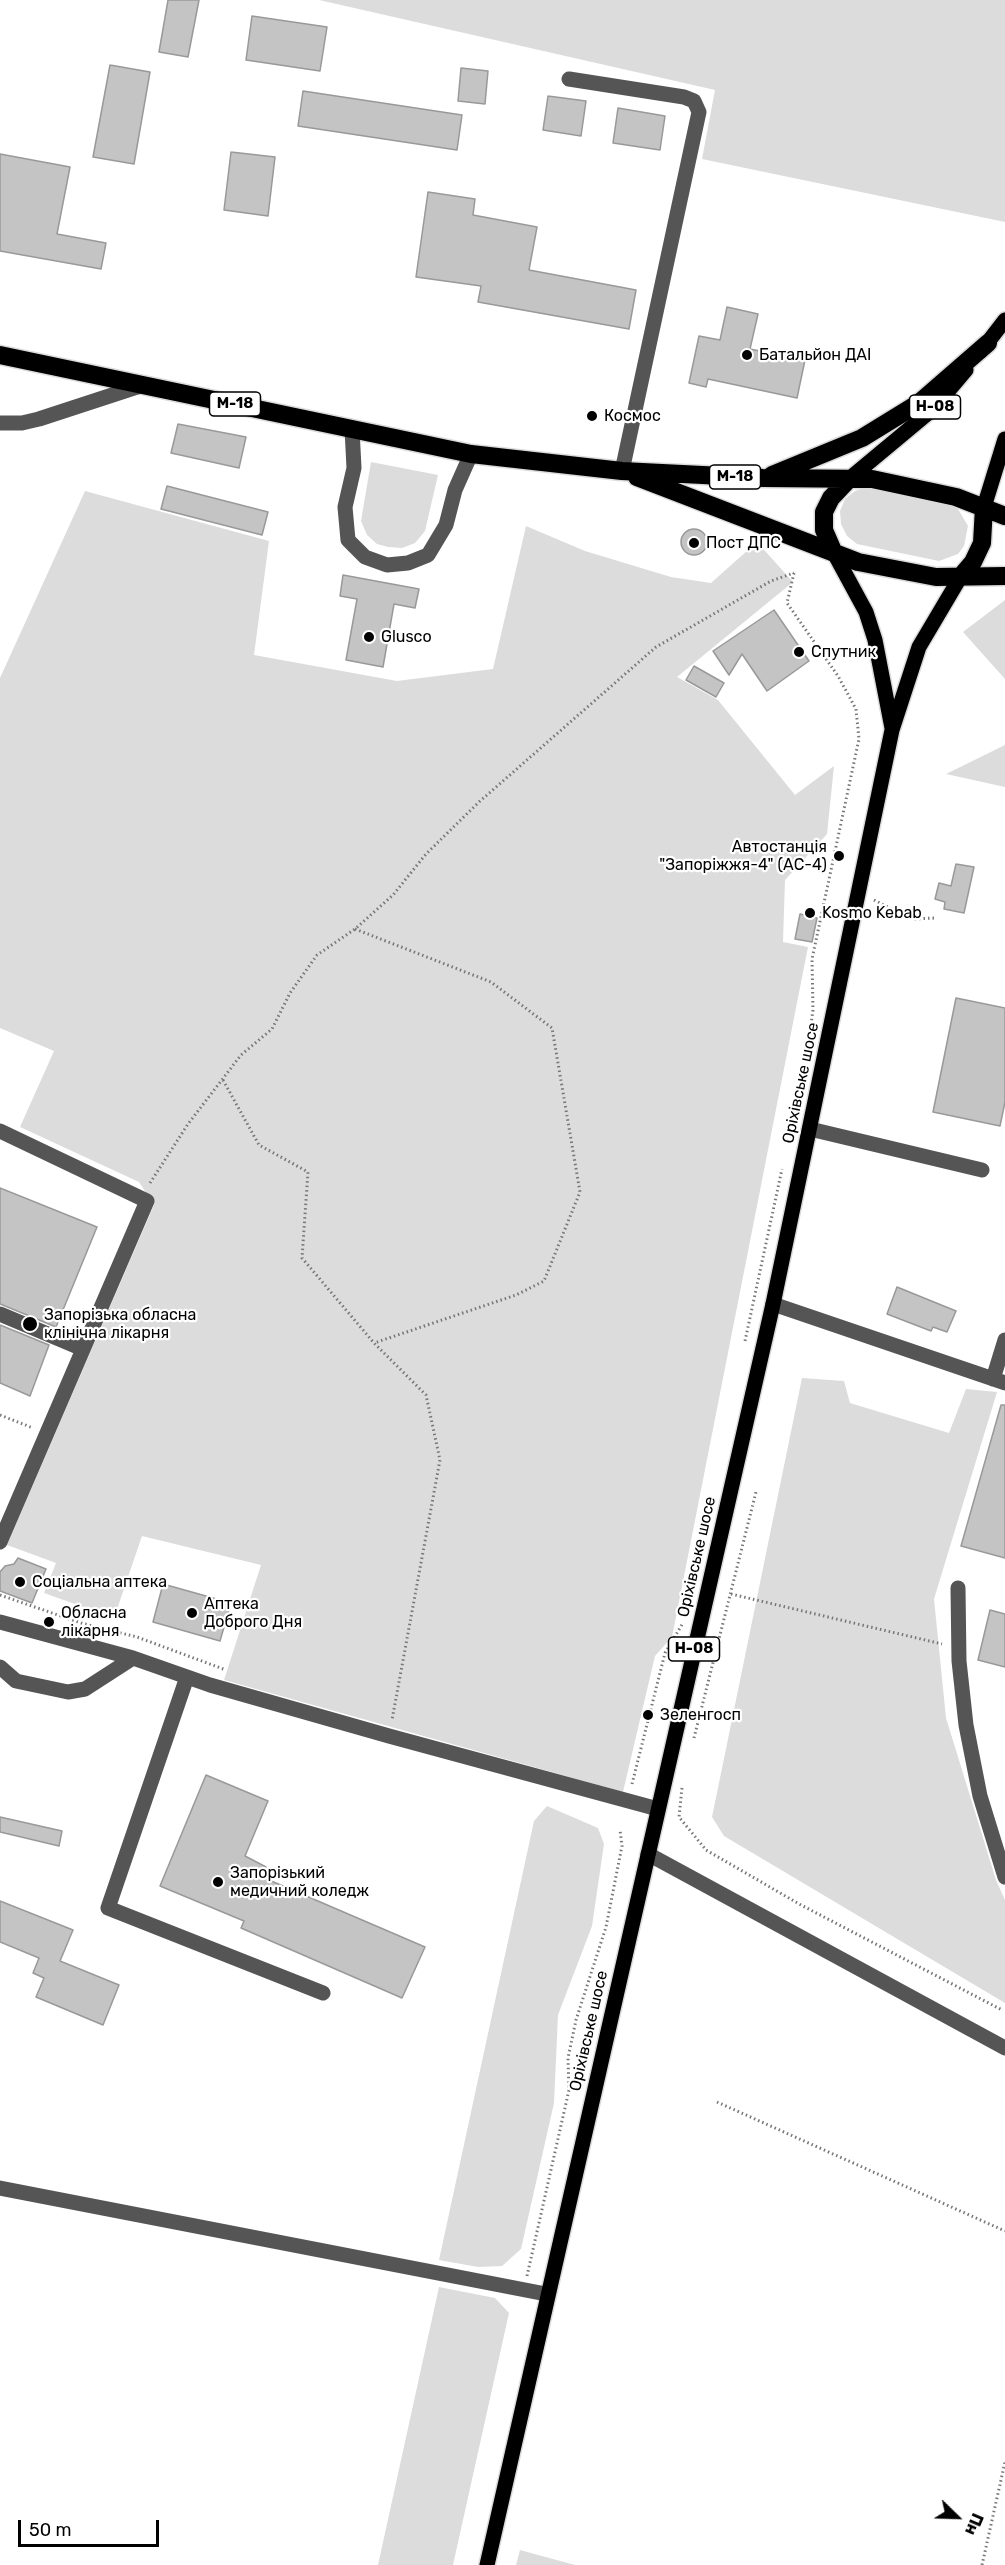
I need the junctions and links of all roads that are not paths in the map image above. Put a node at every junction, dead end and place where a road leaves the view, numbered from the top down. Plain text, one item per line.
1 (569, 79) dead end
2 (1005, 320) edge
3 (988, 343) junction
4 (0, 355) edge
5 (143, 385) junction
6 (0, 423) edge
7 (352, 429) junction
8 (1005, 439) edge
9 (471, 453) junction
10 (622, 471) junction
11 (763, 478) junction
12 (849, 479) junction
13 (984, 507) junction
14 (1005, 516) edge
15 (834, 553) junction
16 (961, 576) junction
17 (1005, 576) edge
18 (892, 730) junction
19 (810, 1129) junction
20 (0, 1131) edge
21 (982, 1170) dead end
22 (773, 1304) junction
23 (0, 1314) edge
24 (1005, 1340) edge
25 (83, 1349) junction
26 (999, 1381) edge
27 (0, 1542) edge
28 (958, 1588) dead end
29 (0, 1622) edge
30 (133, 1658) junction
31 (0, 1667) edge
32 (187, 1677) junction
33 (658, 1809) junction
34 (648, 1854) junction
35 (1005, 1877) edge
36 (323, 1993) dead end
37 (1005, 2048) edge
38 (0, 2188) edge
39 (546, 2294) junction
40 (486, 2565) edge

1 - 10 street
2 - 3 main road, Н-08
3 - 11 highway
3 - 12 main road, Н-08
4 - 5 highway, М-18
5 - 6 street
5 - 7 highway, М-18
7 - 9 highway, М-18
7 - 9 street
8 - 13 main road, Н-08
9 - 10 highway, М-18
10 - 11 highway, М-18
10 - 15 highway, М-18
11 - 12 highway, М-18
12 - 13 highway, М-18
12 - 15 highway, Н-08
13 - 14 highway, М-18
13 - 16 highway, Н-08
15 - 16 highway, М-18
15 - 18 main road, Оріхівське шосе / Н-08
16 - 17 highway, М-18
16 - 18 main road, Оріхівське шосе / Н-08
18 - 19 main road, Оріхівське шосе / Н-08
19 - 21 street
19 - 22 main road, Оріхівське шосе / Н-08
20 - 25 street
22 - 26 street
22 - 33 main road, Оріхівське шосе / Н-08
23 - 25 street
24 - 26 street
25 - 27 street
28 - 35 street
29 - 30 street
30 - 31 street
30 - 32 street
32 - 33 street
32 - 36 street
33 - 34 main road, Оріхівське шосе / Н-08
34 - 37 street
34 - 39 main road, Оріхівське шосе / Н-08
38 - 39 street
39 - 40 main road, Оріхівське шосе / Н-08

